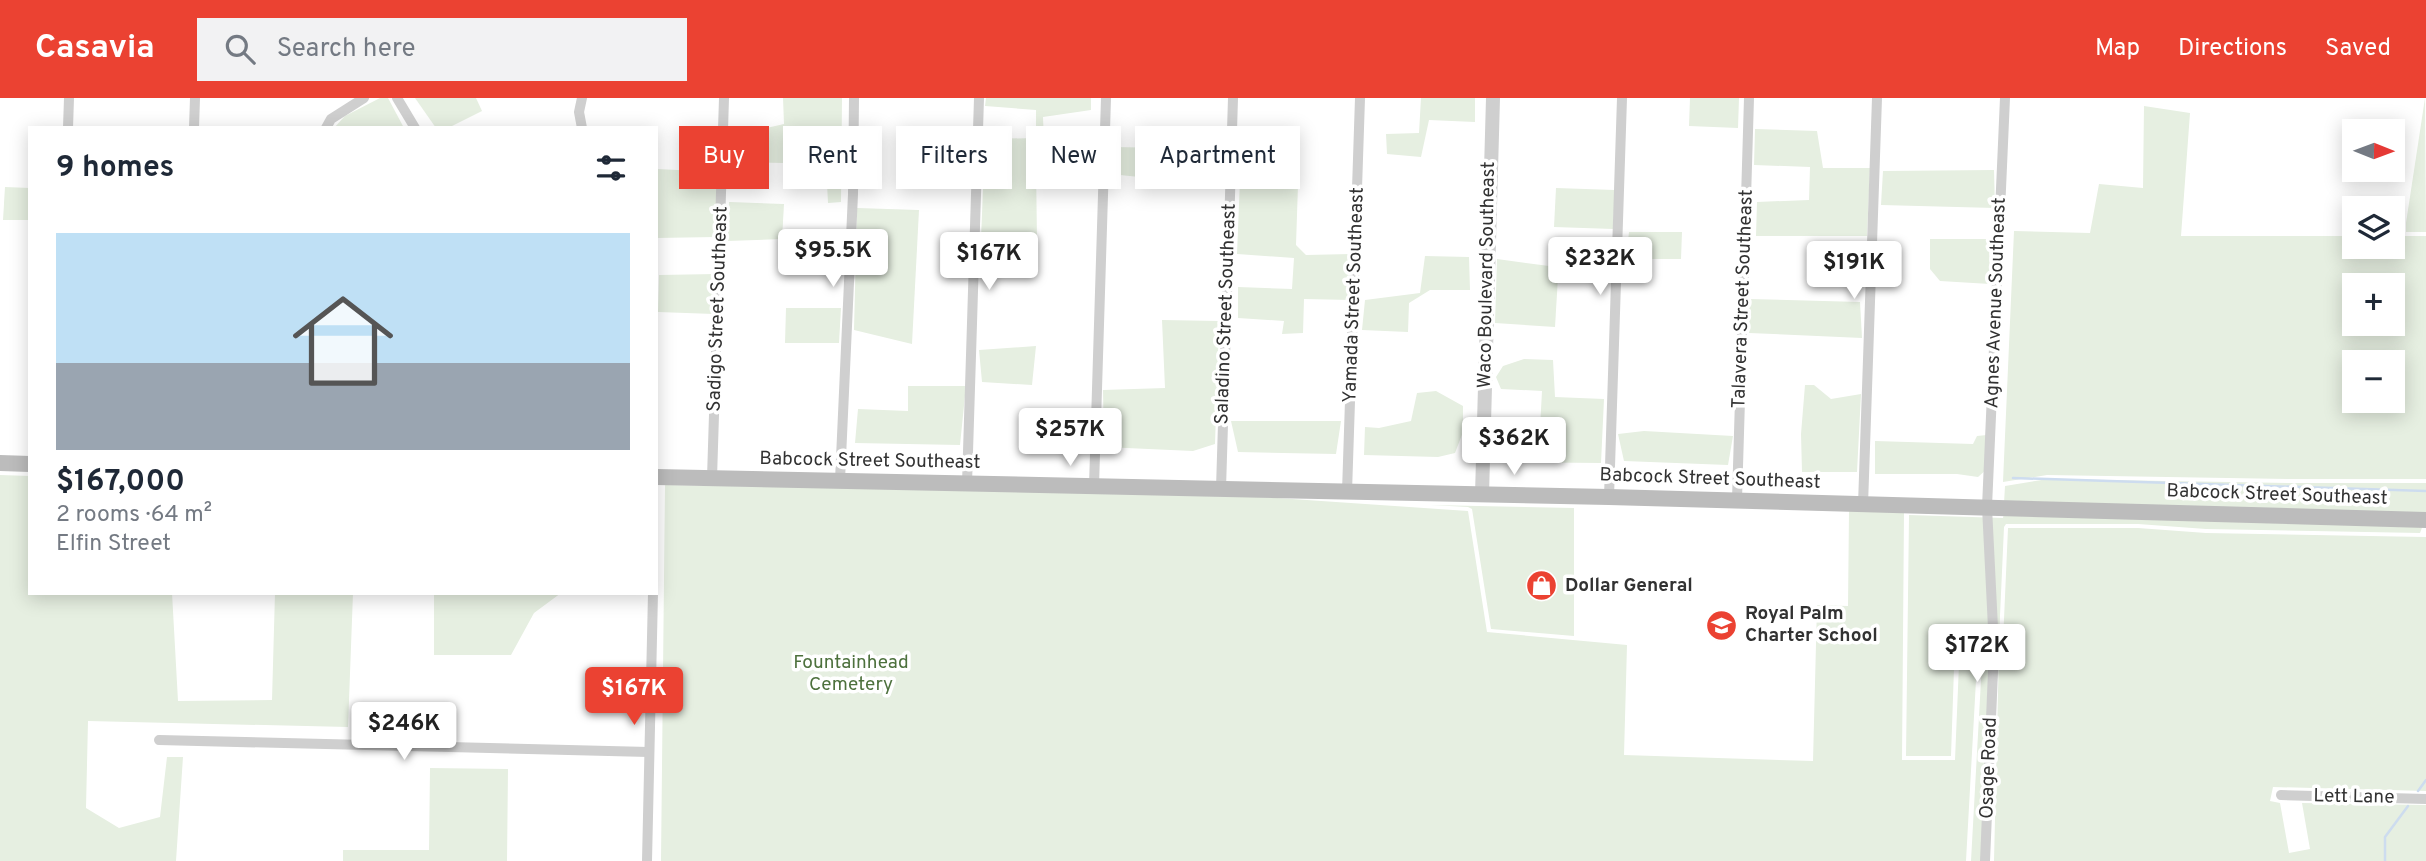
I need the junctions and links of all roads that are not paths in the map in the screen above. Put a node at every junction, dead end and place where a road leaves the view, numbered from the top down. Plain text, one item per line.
1 (69, 98) edge
2 (195, 98) edge
3 (364, 98) edge
4 (397, 98) edge
5 (724, 98) edge
6 (854, 98) edge
7 (979, 98) edge
8 (1106, 98) edge
9 (1233, 98) edge
10 (1360, 98) edge
11 (1493, 98) edge
12 (1622, 98) edge
13 (1749, 98) edge
14 (1877, 98) edge
15 (2005, 98) edge
16 (581, 100) edge
17 (68, 126) edge
18 (194, 126) edge
19 (327, 126) edge
20 (414, 126) edge
21 (582, 126) edge
22 (0, 463) edge
23 (28, 464) edge
24 (658, 477) edge
25 (712, 478) junction
26 (840, 480) junction
27 (967, 484) junction
28 (1094, 486) junction
29 (1220, 489) junction
30 (1347, 492) junction
31 (1482, 495) junction
32 (1609, 497) junction
33 (1737, 500) junction
34 (1863, 505) junction
35 (1987, 508) junction
36 (2426, 520) edge
37 (653, 595) edge
38 (159, 740) dead end
39 (649, 752) junction
40 (2281, 795) dead end
41 (2426, 799) edge
42 (648, 861) edge
43 (1985, 861) edge

1 - 17 street
2 - 18 street
3 - 19 street
4 - 20 street
5 - 25 street, Sadigo Street Southeast
6 - 26 street
7 - 27 street
8 - 28 street
9 - 29 street, Saladino Street Southeast
10 - 30 street, Yamada Street Southeast
11 - 31 street, Waco Boulevard Southeast
12 - 32 street
13 - 33 street, Talavera Street Southeast
14 - 34 street
15 - 35 street, Agnes Avenue Southeast
16 - 21 street
22 - 23 main road
24 - 25 main road, Babcock Street Southeast
25 - 26 main road, Babcock Street Southeast
26 - 27 main road, Babcock Street Southeast
27 - 28 main road, Babcock Street Southeast
28 - 29 main road, Babcock Street Southeast
29 - 30 main road, Babcock Street Southeast
30 - 31 main road, Babcock Street Southeast
31 - 32 main road, Babcock Street Southeast
32 - 33 main road, Babcock Street Southeast
33 - 34 main road, Babcock Street Southeast
34 - 35 main road, Babcock Street Southeast
35 - 36 main road, Babcock Street Southeast
35 - 43 street, Osage Road
37 - 39 street
38 - 39 street
39 - 42 street
40 - 41 street, Lett Lane

